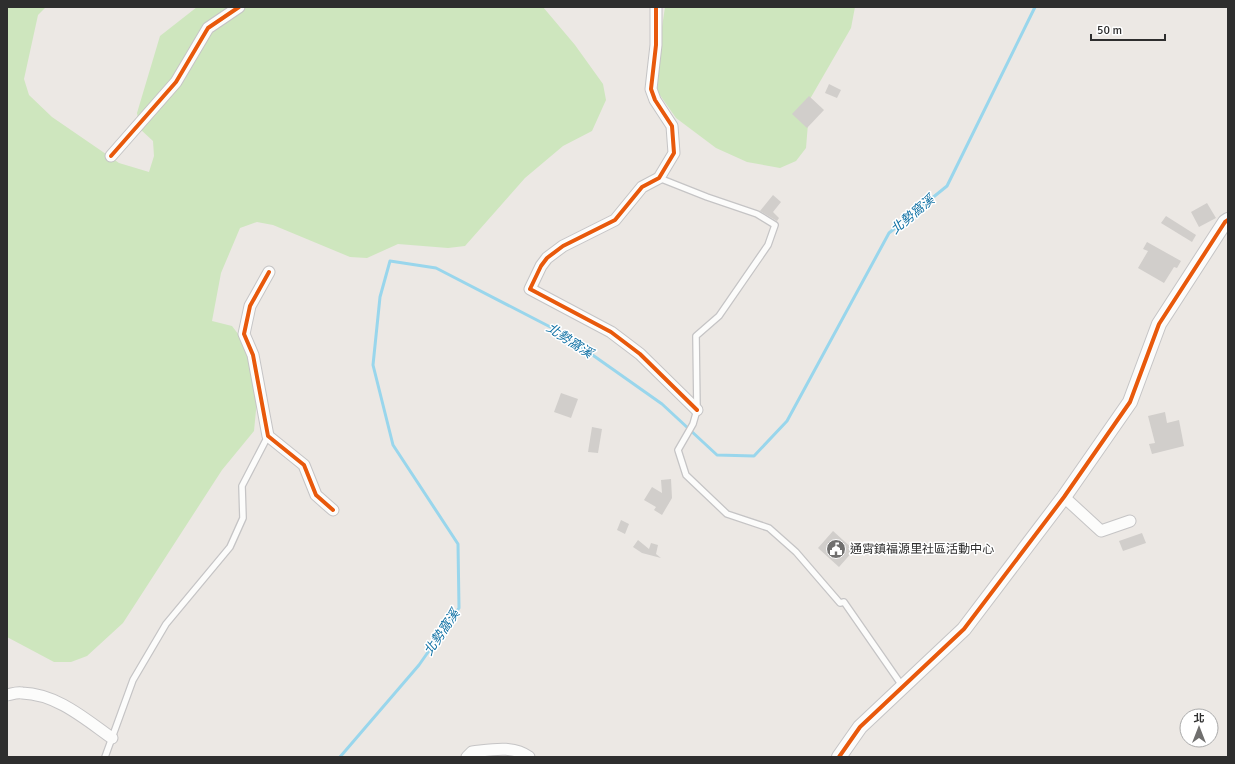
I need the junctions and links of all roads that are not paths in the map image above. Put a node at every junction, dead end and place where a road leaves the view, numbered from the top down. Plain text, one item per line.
1 (239, 7) edge
2 (656, 7) edge
3 (111, 156) dead end
4 (659, 178) junction
5 (1228, 220) edge
6 (269, 272) dead end
7 (697, 410) junction
8 (268, 436) junction
9 (1064, 497) junction
10 (333, 510) dead end
11 (1130, 521) dead end
12 (903, 687) junction
13 (7, 695) edge
14 (112, 738) junction
15 (105, 757) edge
16 (467, 757) edge
17 (529, 757) edge
18 (839, 757) edge

1 - 3 street
2 - 4 street
4 - 7 lane
4 - 7 street
5 - 9 street
6 - 8 street
7 - 12 lane
8 - 10 street
8 - 14 lane
9 - 11 street
9 - 12 street
12 - 18 street
13 - 14 street
14 - 15 lane
16 - 17 street

